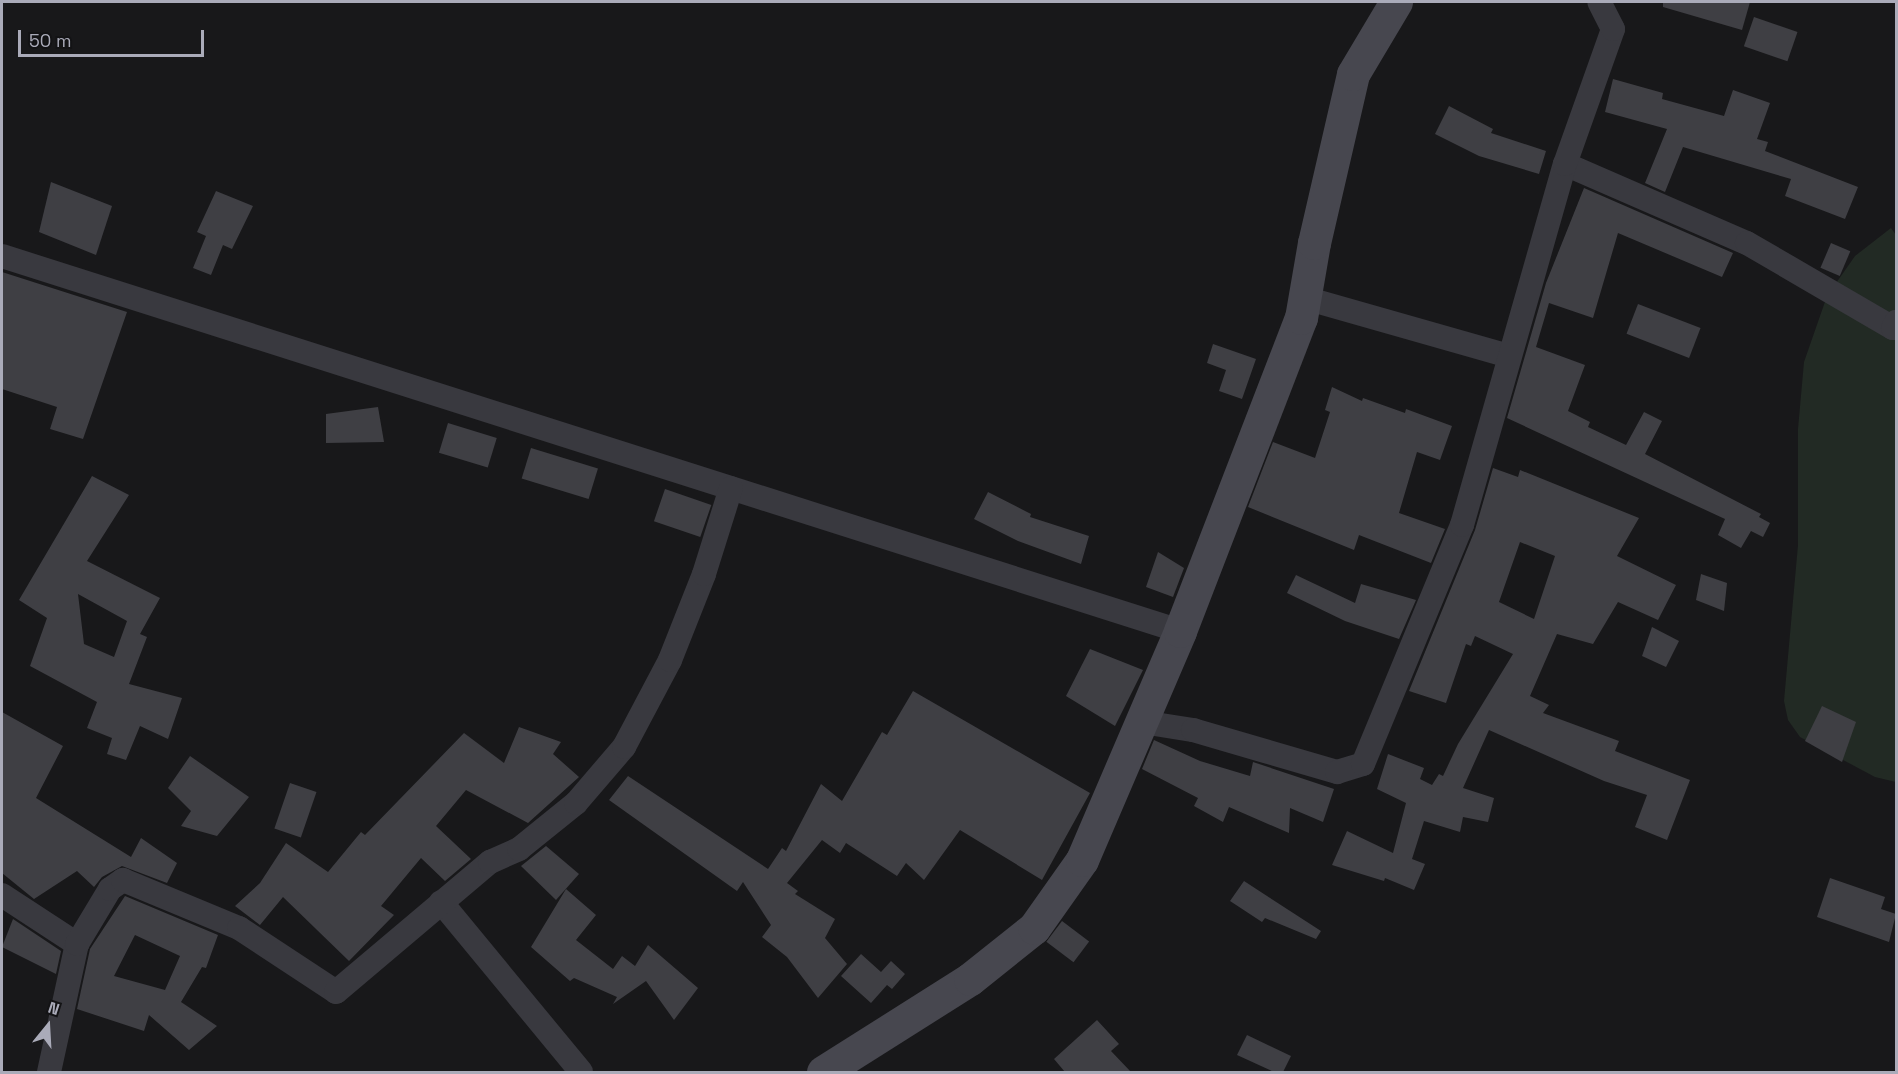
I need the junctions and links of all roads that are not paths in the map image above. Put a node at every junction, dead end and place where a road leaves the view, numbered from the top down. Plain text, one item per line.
1 (1396, 2) edge
2 (1599, 2) edge
3 (1565, 164) junction
4 (2, 256) edge
5 (1305, 298) junction
6 (1896, 322) edge
7 (1509, 356) junction
8 (731, 488) junction
9 (1180, 631) junction
10 (1142, 722) junction
11 (2, 895) edge
12 (441, 902) junction
13 (77, 945) junction
14 (49, 1072) edge
15 (581, 1072) edge
16 (823, 1072) edge

1 - 5 street
2 - 3 street
3 - 6 street
3 - 7 street
4 - 8 street
5 - 7 street
5 - 9 street
7 - 10 street
8 - 9 street
8 - 12 street
9 - 10 street
10 - 16 street
11 - 13 street
12 - 13 street
12 - 15 street
13 - 14 street

